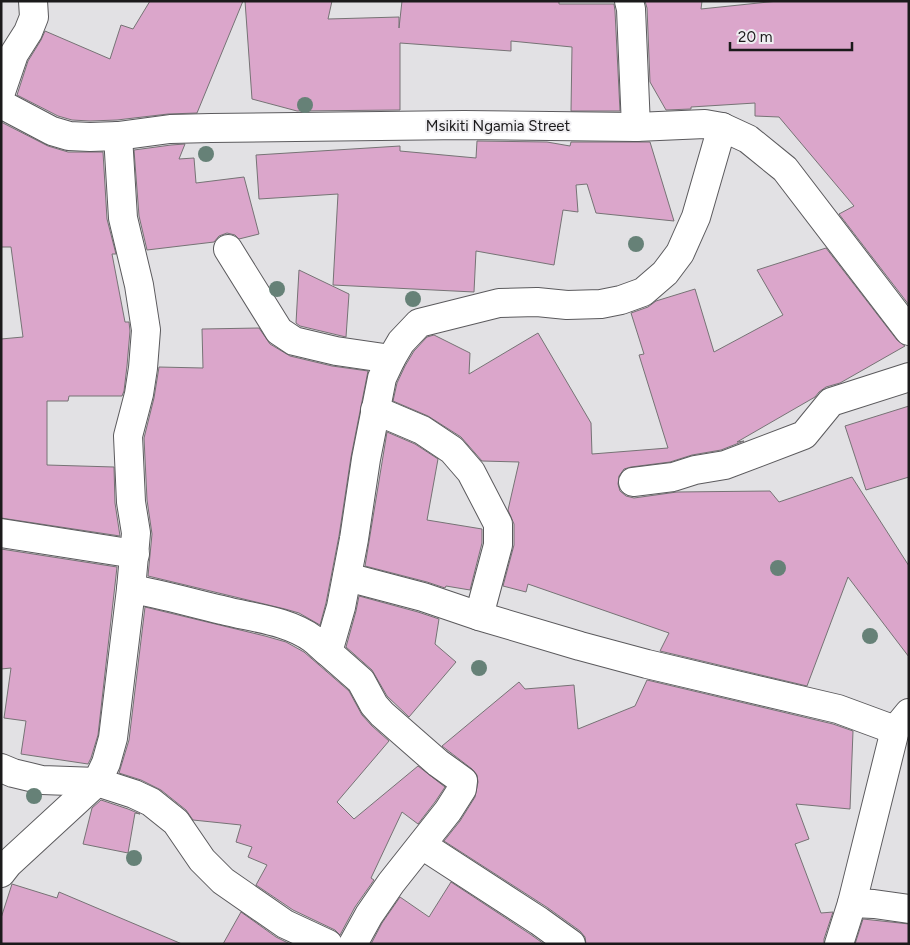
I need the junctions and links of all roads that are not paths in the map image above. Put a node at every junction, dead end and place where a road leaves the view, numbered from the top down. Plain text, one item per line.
1 (33, 1) edge
2 (629, 1) edge
3 (1, 92) edge
4 (1, 104) edge
5 (636, 127) junction
6 (722, 127) junction
7 (118, 136) junction
8 (228, 249) dead end
9 (909, 331) edge
10 (391, 359) junction
11 (909, 377) edge
12 (375, 410) junction
13 (633, 482) dead end
14 (1, 533) edge
15 (135, 554) junction
16 (347, 577) junction
17 (131, 590) junction
18 (479, 616) junction
19 (328, 652) junction
20 (902, 722) edge
21 (1, 768) edge
22 (97, 782) junction
23 (422, 845) junction
24 (1, 873) edge
25 (852, 903) junction
26 (909, 909) edge
27 (328, 944) edge
28 (353, 944) edge
29 (571, 944) edge
30 (839, 944) edge

1 - 3 street
2 - 5 street
4 - 7 street, Msikiti Ngamia Street
5 - 6 street, Msikiti Ngamia Street
5 - 7 street, Msikiti Ngamia Street
6 - 9 street, Msikiti Ngamia Street
6 - 10 street
7 - 15 street
8 - 10 street
10 - 12 street
11 - 13 street
12 - 16 street
12 - 18 street
14 - 15 street
15 - 17 street
16 - 18 street
16 - 19 street
17 - 19 street
17 - 22 street
18 - 20 street
19 - 23 street
20 - 25 street
21 - 22 street
22 - 24 street
22 - 27 street
23 - 28 street
23 - 29 street
25 - 26 street
25 - 30 street

